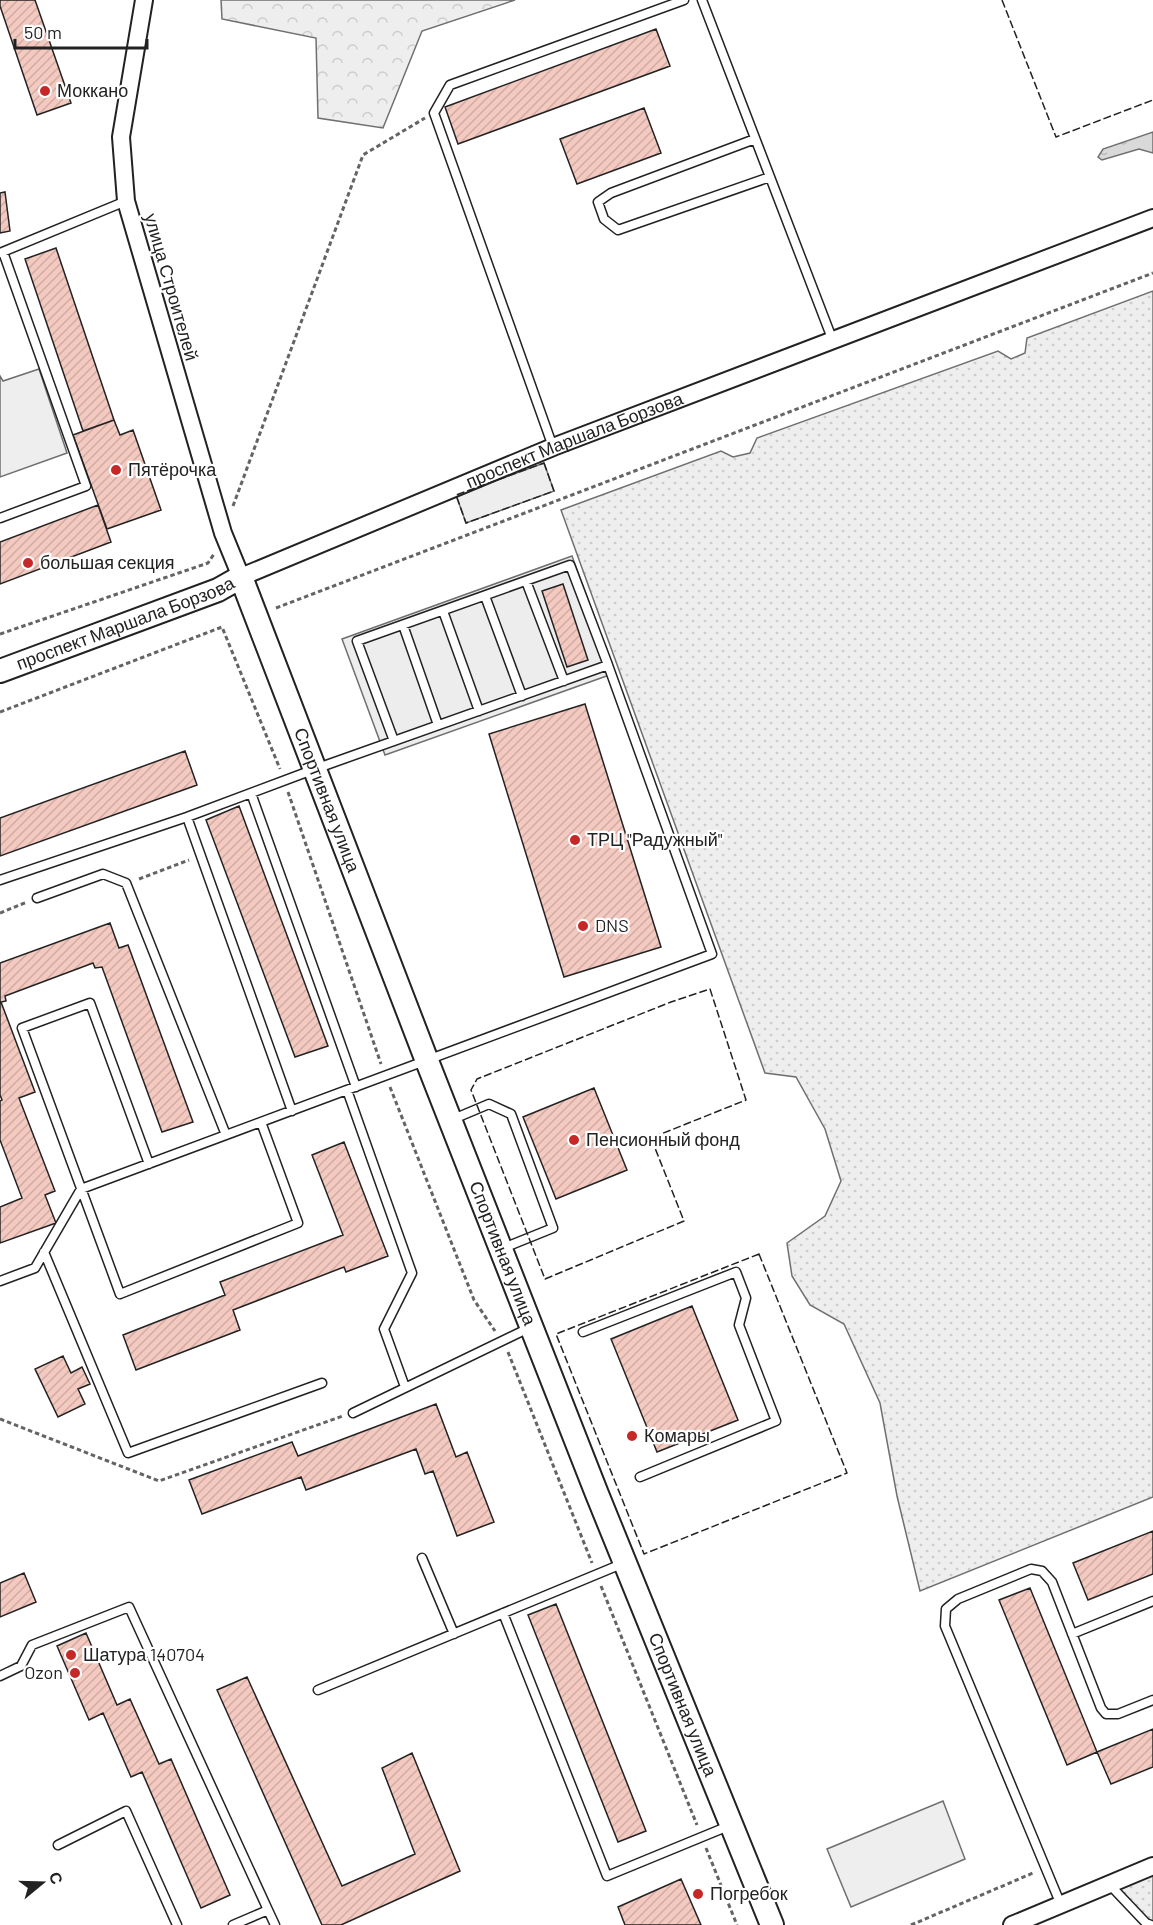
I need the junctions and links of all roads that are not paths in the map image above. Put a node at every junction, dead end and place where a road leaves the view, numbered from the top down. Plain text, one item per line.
1 (144, 0) edge
2 (684, 0) edge
3 (702, 0) edge
4 (755, 139) junction
5 (770, 177) junction
6 (126, 201) junction
7 (1153, 218) edge
8 (1, 253) edge
9 (833, 342) junction
10 (553, 447) junction
11 (0, 518) edge
12 (241, 577) junction
13 (526, 581) junction
14 (485, 596) junction
15 (443, 610) junction
16 (403, 625) junction
17 (608, 665) junction
18 (0, 671) edge
19 (564, 681) junction
20 (522, 696) junction
21 (479, 711) junction
22 (438, 725) junction
23 (394, 741) junction
24 (315, 769) junction
25 (251, 793) junction
26 (187, 817) junction
27 (0, 880) edge
28 (37, 898) road end
29 (427, 1061) junction
30 (352, 1088) junction
31 (292, 1111) junction
32 (450, 1120) junction
33 (261, 1122) junction
34 (226, 1135) junction
35 (149, 1164) junction
36 (81, 1190) junction
37 (501, 1249) junction
38 (44, 1252) junction
39 (0, 1281) edge
40 (532, 1327) junction
41 (583, 1332) dead end
42 (322, 1383) dead end
43 (405, 1388) junction
44 (353, 1413) dead end
45 (640, 1477) dead end
46 (422, 1558) dead end
47 (625, 1563) junction
48 (1153, 1601) edge
49 (503, 1613) junction
50 (454, 1634) junction
51 (1072, 1634) junction
52 (0, 1676) edge
53 (318, 1690) dead end
54 (1153, 1700) edge
55 (731, 1825) junction
56 (58, 1845) dead end
57 (1153, 1866) edge
58 (1109, 1884) junction
59 (1061, 1905) junction
60 (268, 1910) junction
61 (177, 1925) edge
62 (233, 1925) edge
63 (275, 1925) edge
64 (772, 1925) edge
65 (1012, 1925) edge
66 (1151, 1925) edge

1 - 6 street, улица Строителей
2 - 10 lane
3 - 4 lane
4 - 5 lane
4 - 5 lane
5 - 9 lane
6 - 8 lane
6 - 12 street, улица Строителей
7 - 9 street, проспект Маршала Борзова
8 - 11 lane
9 - 10 street, проспект Маршала Борзова
10 - 12 street, проспект Маршала Борзова
12 - 18 street, проспект Маршала Борзова
12 - 24 street, Спортивная улица
13 - 14 lane
13 - 17 lane
13 - 19 lane
14 - 15 lane
14 - 20 lane
15 - 16 lane
15 - 21 lane
16 - 22 lane
16 - 23 lane
17 - 19 lane
17 - 29 lane
19 - 20 lane
20 - 21 lane
21 - 22 lane
22 - 23 lane
23 - 24 lane
24 - 25 lane
24 - 29 street, Спортивная улица
25 - 26 lane
25 - 30 lane
26 - 27 lane
26 - 31 lane
28 - 34 lane
29 - 30 lane
29 - 32 street, Спортивная улица
30 - 31 lane
30 - 43 lane
31 - 33 lane
32 - 37 street, Спортивная улица
32 - 37 lane
33 - 34 lane
33 - 36 lane
34 - 35 lane
35 - 36 lane
35 - 36 lane
36 - 38 lane
37 - 40 street, Спортивная улица
38 - 39 lane
38 - 42 lane
40 - 43 lane
40 - 47 street, Спортивная улица
41 - 45 lane
43 - 44 lane
46 - 50 lane
47 - 49 lane
47 - 55 street, Спортивная улица
48 - 51 lane
49 - 50 lane
49 - 55 lane
50 - 53 lane
51 - 54 lane
51 - 59 lane
52 - 60 lane
55 - 64 street, Спортивная улица
56 - 61 lane
57 - 58 street
58 - 59 street
58 - 66 lane
59 - 65 street
60 - 62 lane
60 - 63 lane

